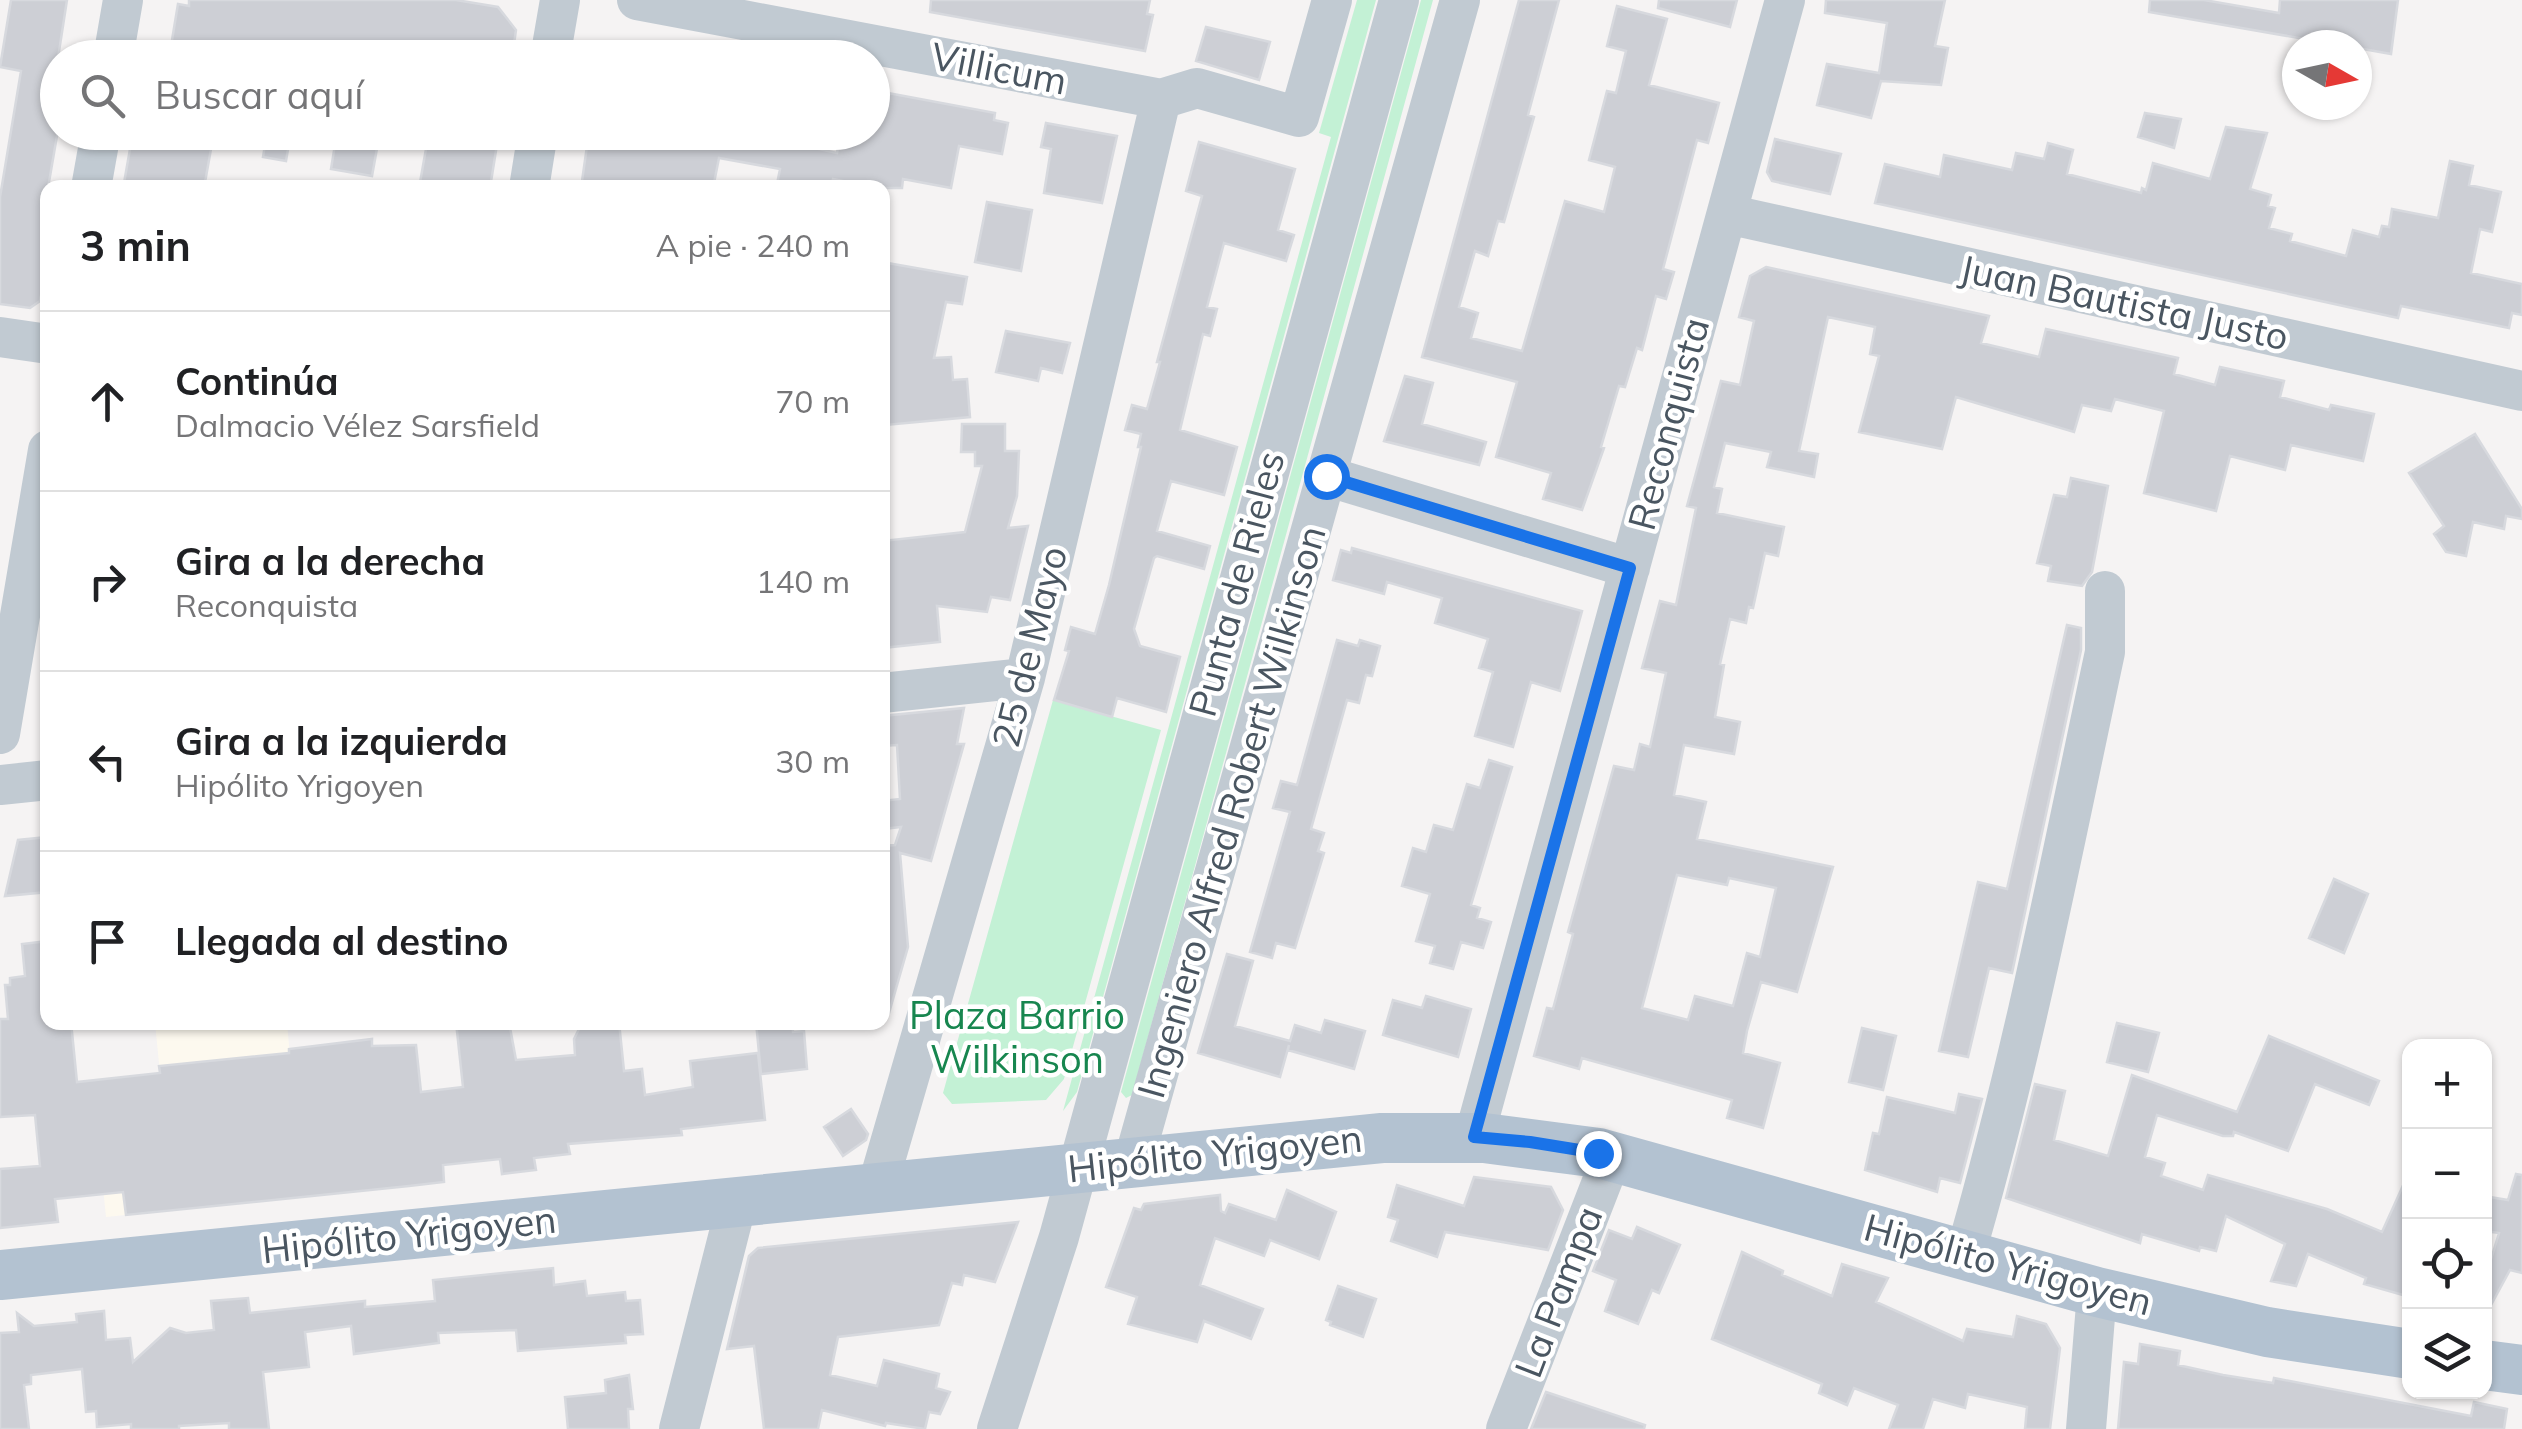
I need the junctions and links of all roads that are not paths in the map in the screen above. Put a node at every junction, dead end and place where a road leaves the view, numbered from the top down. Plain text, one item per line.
1 (123, 0) edge
2 (560, 0) edge
3 (637, 0) edge
4 (1332, 0) edge
5 (1399, 0) edge
6 (1460, 0) edge
7 (1785, 0) edge
8 (116, 40) edge
9 (553, 40) edge
10 (847, 40) edge
11 (890, 48) edge
12 (1161, 100) junction
13 (98, 150) edge
14 (535, 150) edge
15 (93, 180) edge
16 (530, 180) edge
17 (1726, 214) junction
18 (0, 336) edge
19 (40, 343) edge
20 (2522, 391) edge
21 (1326, 476) junction
22 (40, 497) edge
23 (1630, 568) junction
24 (2105, 591) dead end
25 (1025, 678) junction
26 (890, 692) edge
27 (0, 734) edge
28 (40, 781) edge
29 (0, 786) edge
30 (1474, 1137) junction
31 (1612, 1156) junction
32 (1133, 1163) junction
33 (1078, 1168) junction
34 (878, 1188) junction
35 (736, 1202) junction
36 (1965, 1255) junction
37 (0, 1275) edge
38 (2097, 1292) junction
39 (2402, 1353) edge
40 (2492, 1365) edge
41 (2522, 1370) edge
42 (680, 1429) edge
43 (997, 1429) edge
44 (1506, 1429) edge
45 (2086, 1429) edge

1 - 8 street
2 - 9 street
3 - 10 street, Villicum
4 - 12 street, Villicum
5 - 33 street, Punta de Rieles
6 - 21 street, Ingeniero Alfred Robert Wilkinson
7 - 17 street, Reconquista
11 - 12 street, Villicum
12 - 25 street, 25 de Mayo
13 - 15 street
14 - 16 street
17 - 20 street, Juan Bautista Justo
17 - 23 street, Reconquista
18 - 19 street
21 - 23 street
21 - 32 street, Ingeniero Alfred Robert Wilkinson
22 - 27 street
23 - 30 street, Reconquista
24 - 36 street
25 - 26 street
25 - 34 street, 25 de Mayo
28 - 29 street
30 - 31 main road, Hipólito Yrigoyen
30 - 32 main road, Hipólito Yrigoyen
31 - 36 main road, Hipólito Yrigoyen
31 - 44 street, La Pampa
32 - 33 main road, Hipólito Yrigoyen
33 - 34 main road, Hipólito Yrigoyen
33 - 43 street, Punta de Rieles
34 - 35 main road, Hipólito Yrigoyen
35 - 37 main road, Hipólito Yrigoyen
35 - 42 street
36 - 38 main road, Hipólito Yrigoyen
38 - 39 main road, Hipólito Yrigoyen
38 - 45 street
40 - 41 main road

